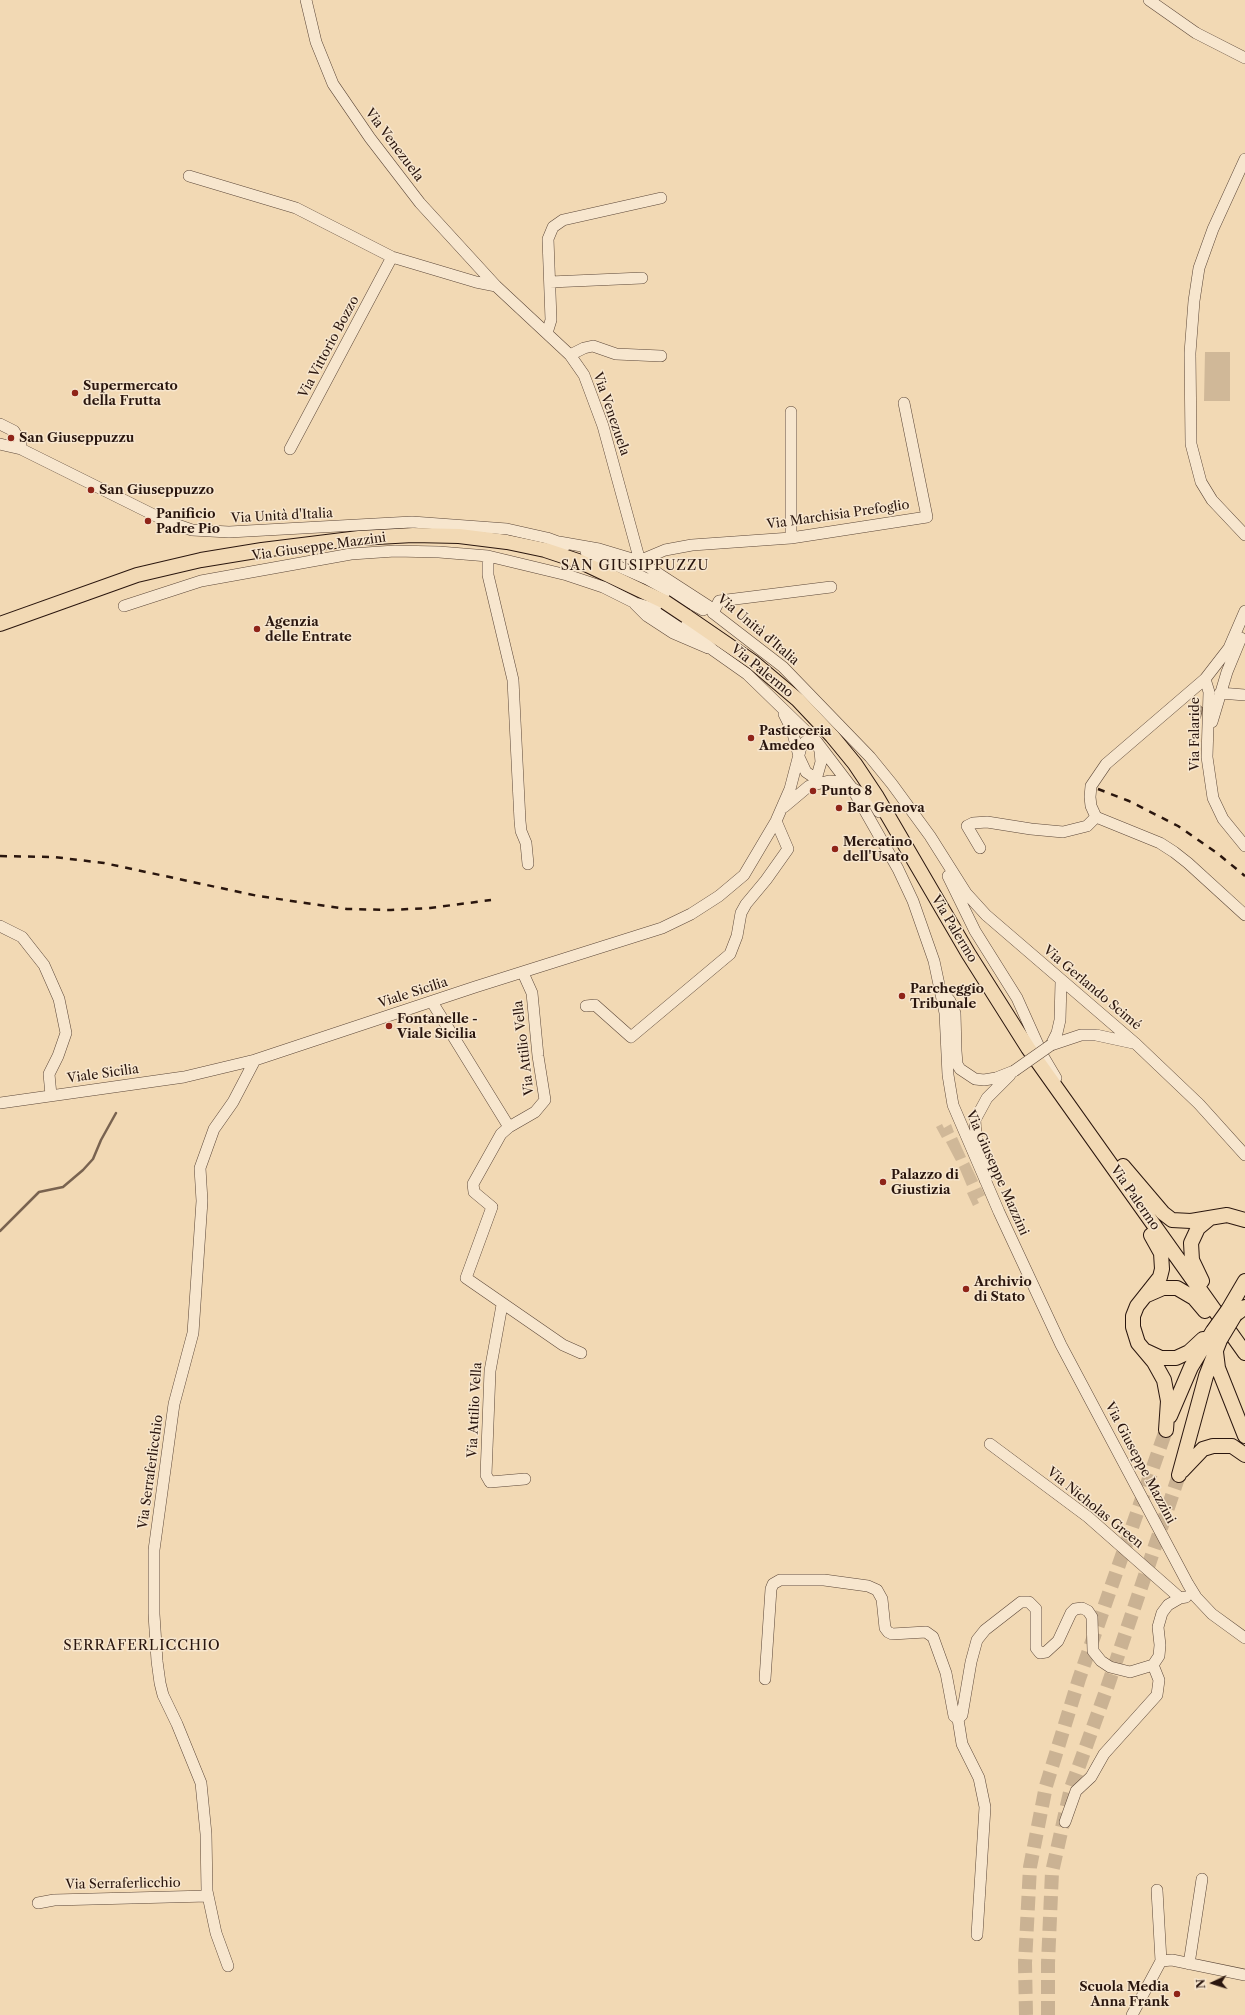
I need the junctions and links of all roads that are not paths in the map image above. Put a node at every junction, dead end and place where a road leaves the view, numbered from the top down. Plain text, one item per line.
1 (306, 0) edge
2 (1149, 0) edge
3 (1245, 58) edge
4 (1245, 159) edge
5 (189, 176) dead end
6 (661, 198) dead end
7 (392, 257) junction
8 (642, 278) dead end
9 (550, 282) junction
10 (496, 286) junction
11 (547, 333) junction
12 (570, 355) junction
13 (661, 356) dead end
14 (904, 403) dead end
15 (791, 412) dead end
16 (0, 424) edge
17 (0, 444) edge
18 (21, 448) junction
19 (290, 449) dead end
20 (1245, 535) edge
21 (791, 538) junction
22 (559, 542) junction
23 (657, 554) junction
24 (488, 556) junction
25 (597, 556) junction
26 (639, 561) junction
27 (658, 573) junction
28 (647, 579) junction
29 (831, 586) dead end
30 (124, 606) dead end
31 (666, 609) junction
32 (687, 609) junction
33 (713, 613) junction
34 (1244, 614) edge
35 (0, 624) edge
36 (673, 633) junction
37 (714, 650) junction
38 (1205, 680) junction
39 (1220, 693) junction
40 (1245, 695) edge
41 (776, 702) junction
42 (1206, 738) junction
43 (817, 742) junction
44 (799, 756) junction
45 (817, 776) junction
46 (841, 782) junction
47 (809, 786) junction
48 (852, 788) junction
49 (781, 810) junction
50 (1096, 817) junction
51 (776, 821) junction
52 (1233, 831) junction
53 (1245, 831) edge
54 (930, 836) junction
55 (1245, 846) edge
56 (980, 848) dead end
57 (528, 864) dead end
58 (927, 884) junction
59 (1245, 915) edge
60 (0, 926) edge
61 (968, 953) junction
62 (523, 973) junction
63 (1061, 982) junction
64 (940, 988) junction
65 (432, 1002) junction
66 (586, 1006) dead end
67 (1136, 1044) junction
68 (1051, 1045) junction
69 (255, 1060) junction
70 (1014, 1071) junction
71 (51, 1095) junction
72 (0, 1103) edge
73 (1081, 1122) junction
74 (509, 1127) junction
75 (1245, 1155) edge
76 (984, 1180) junction
77 (1212, 1217) junction
78 (1243, 1220) edge
79 (1245, 1282) edge
80 (1245, 1287) edge
81 (1245, 1298) edge
82 (1142, 1299) junction
83 (502, 1305) junction
84 (1226, 1325) edge
85 (1245, 1345) edge
86 (1142, 1347) junction
87 (581, 1353) dead end
88 (1245, 1353) edge
89 (1245, 1358) edge
90 (1245, 1436) edge
91 (990, 1444) dead end
92 (1245, 1455) edge
93 (525, 1479) dead end
94 (1196, 1597) junction
95 (1180, 1598) junction
96 (1245, 1638) edge
97 (1153, 1666) junction
98 (765, 1679) dead end
99 (958, 1719) junction
100 (1065, 1822) dead end
101 (1202, 1879) dead end
102 (1156, 1890) dead end
103 (208, 1896) junction
104 (38, 1902) dead end
105 (977, 1935) dead end
106 (1161, 1961) junction
107 (1189, 1964) junction
108 (228, 1966) dead end
109 (1245, 1975) edge
110 (1132, 2015) edge

1 - 10 street, Via Venezuela
2 - 3 street
4 - 20 street
5 - 7 street
6 - 9 street
7 - 10 street
7 - 19 street, Via Vittorio Bozzo
8 - 9 street
9 - 11 street
10 - 11 street, Via Venezuela
11 - 12 street, Via Venezuela
12 - 13 street
12 - 26 street, Via Venezuela
14 - 21 street, Via Marchisia Prefoglio
15 - 21 street
16 - 18 street
17 - 18 street, Via Unità d'Italia
18 - 22 street, Via Unità d'Italia
21 - 23 street, Via Marchisia Prefoglio
22 - 25 street, Via Unità d'Italia
22 - 26 street, Via Unità d'Italia
23 - 26 street, Via Marchisia Prefoglio
23 - 27 street
24 - 30 street, Via Giuseppe Mazzini
24 - 31 street, Via Giuseppe Mazzini
24 - 57 street
25 - 26 street
25 - 28 street, Via Unità d'Italia
26 - 27 street, Via Unità d'Italia
26 - 28 street, Via Venezuela
27 - 32 street, Via Unità d'Italia
28 - 31 street, Via Unità d'Italia
29 - 33 street
31 - 32 main road, Via Palermo, bridge
31 - 35 main road, Via Palermo
31 - 36 street, Via Giuseppe Mazzini
32 - 33 street, Via Unità d'Italia
32 - 36 street
32 - 37 street, Via Giuseppe Mazzini
32 - 58 main road, Via Palermo
33 - 54 street, Via Unità d'Italia
34 - 38 street
34 - 39 street
36 - 37 street, Via Giuseppe Mazzini
37 - 41 street, Via Giuseppe Mazzini
38 - 42 street, Via Falaride
38 - 50 street
39 - 40 street
39 - 42 street
41 - 43 street, Via Giuseppe Mazzini
41 - 44 street, Via Giuseppe Mazzini
42 - 52 street, Via Falaride
43 - 44 street
43 - 45 street
43 - 48 street, Via Giuseppe Mazzini
44 - 45 street, Via Giuseppe Mazzini
44 - 49 street, Viale Sicilia
45 - 46 street
45 - 47 street
46 - 47 street
46 - 48 street
47 - 49 street
48 - 58 street
48 - 64 street, Via Giuseppe Mazzini
49 - 51 street, Viale Sicilia
50 - 56 street
50 - 59 street
51 - 62 street, Viale Sicilia
51 - 66 street
52 - 53 street
52 - 55 street, Via Falaride
54 - 63 street, Via Gerlando Scimé
54 - 73 street
58 - 61 main road, Via Palermo
60 - 71 street
61 - 73 main road, Via Palermo
61 - 82 main road
62 - 65 street, Viale Sicilia
62 - 74 street, Via Attilio Vella
63 - 67 street, Via Gerlando Scimé
63 - 68 street
64 - 70 street
64 - 76 street, Via Giuseppe Mazzini
65 - 69 street, Viale Sicilia
65 - 74 street
67 - 68 street
67 - 75 street, Via Gerlando Scimé
68 - 70 street, bridge
69 - 71 street, Viale Sicilia
69 - 103 street, Via Serraferlicchio
70 - 76 street
71 - 72 street, Viale Sicilia
73 - 77 main road
73 - 84 main road, Via Palermo
74 - 83 street, Via Attilio Vella
76 - 94 street, Via Giuseppe Mazzini
77 - 78 main road
77 - 84 main road
79 - 84 main road
80 - 84 main road
81 - 84 main road
82 - 86 main road
82 - 89 main road
83 - 87 street, Via Attilio Vella
83 - 93 street, Via Attilio Vella
84 - 85 main road
84 - 86 main road
84 - 86 main road
84 - 88 main road, Via Palermo
84 - 90 main road
84 - 92 main road
91 - 95 street, Via Nicholas Green
94 - 95 street
94 - 96 street, Via Giuseppe Mazzini
95 - 97 street
97 - 99 street
97 - 100 street
98 - 99 street
99 - 105 street
101 - 107 street
102 - 106 street
103 - 104 street, Via Serraferlicchio
103 - 108 street, Via Serraferlicchio
106 - 107 street
106 - 110 street
107 - 109 street

